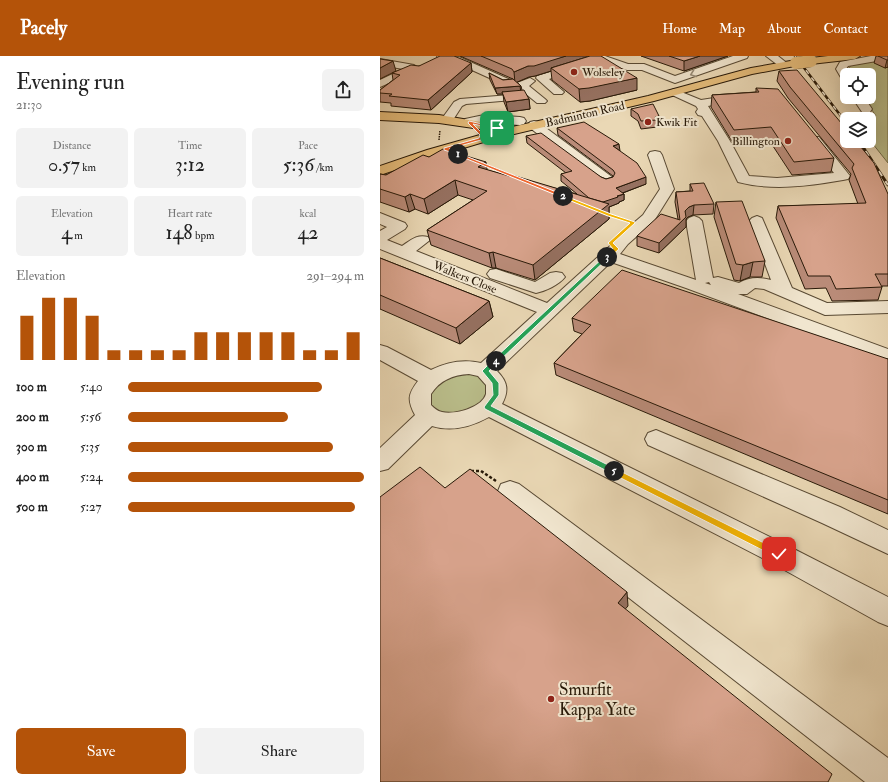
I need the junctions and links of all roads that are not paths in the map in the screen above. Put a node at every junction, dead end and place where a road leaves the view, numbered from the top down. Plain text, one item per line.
1 (475, 56) edge
2 (628, 56) edge
3 (743, 56) edge
4 (771, 56) edge
5 (855, 56) edge
6 (888, 56) edge
7 (602, 59) edge
8 (444, 60) edge
9 (457, 61) junction
10 (380, 62) edge
11 (790, 63) junction
12 (594, 67) edge
13 (842, 68) edge
14 (540, 78) junction
15 (509, 83) edge
16 (380, 84) edge
17 (558, 92) dead end
18 (674, 92) junction
19 (750, 96) edge
20 (521, 97) edge
21 (541, 101) dead end
22 (863, 104) edge
23 (866, 109) dead end
24 (700, 110) junction
25 (380, 116) edge
26 (469, 122) junction
27 (528, 124) junction
28 (448, 125) junction
29 (806, 130) edge
30 (480, 139) junction
31 (434, 148) junction
32 (655, 156) dead end
33 (380, 171) edge
34 (607, 180) edge
35 (380, 218) edge
36 (694, 221) dead end
37 (757, 221) dead end
38 (380, 238) edge
39 (380, 243) edge
40 (413, 246) junction
41 (587, 253) dead end
42 (610, 255) junction
43 (556, 277) dead end
44 (704, 278) junction
45 (784, 291) junction
46 (888, 308) edge
47 (551, 311) junction
48 (380, 352) edge
49 (888, 356) edge
50 (485, 371) junction
51 (430, 378) junction
52 (488, 407) junction
53 (428, 416) junction
54 (656, 439) dead end
55 (380, 462) edge
56 (510, 491) road end
57 (888, 543) edge
58 (888, 612) edge
59 (888, 779) edge

1 - 9 street
2 - 7 street
3 -> 7 street
4 - 11 street
5 - 11 main road, Badminton Road, bridge
6 - 13 street
7 - 12 street
7 - 14 street
8 - 9 street
9 - 15 street
10 - 16 street
11 - 18 main road, Badminton Road
14 - 17 street
14 - 21 street
18 - 24 street
18 - 27 main road, Badminton Road
19 - 24 street
20 - 28 street
22 - 23 street
24 - 29 street
25 - 28 main road
26 - 27 main road
26 - 28 main road
26 - 30 main road
27 - 30 main road, Badminton Road
27 - 34 street
28 - 30 main road
28 - 31 main road
30 - 31 main road, Badminton Road
31 - 33 main road, Badminton Road
32 - 42 street
35 - 38 street
36 - 44 street
37 - 45 street
39 - 40 street, Walkers Close
40 - 43 street
40 - 47 street, Walkers Close
41 - 42 street
42 - 44 street
42 - 47 street
42 - 49 street
44 - 45 street
45 - 46 street
47 - 50 street
48 - 51 street
50 - 51 street
50 - 52 street
51 - 53 street
52 - 53 street
52 - 58 street
53 - 55 street
54 - 57 street
56 - 59 street

